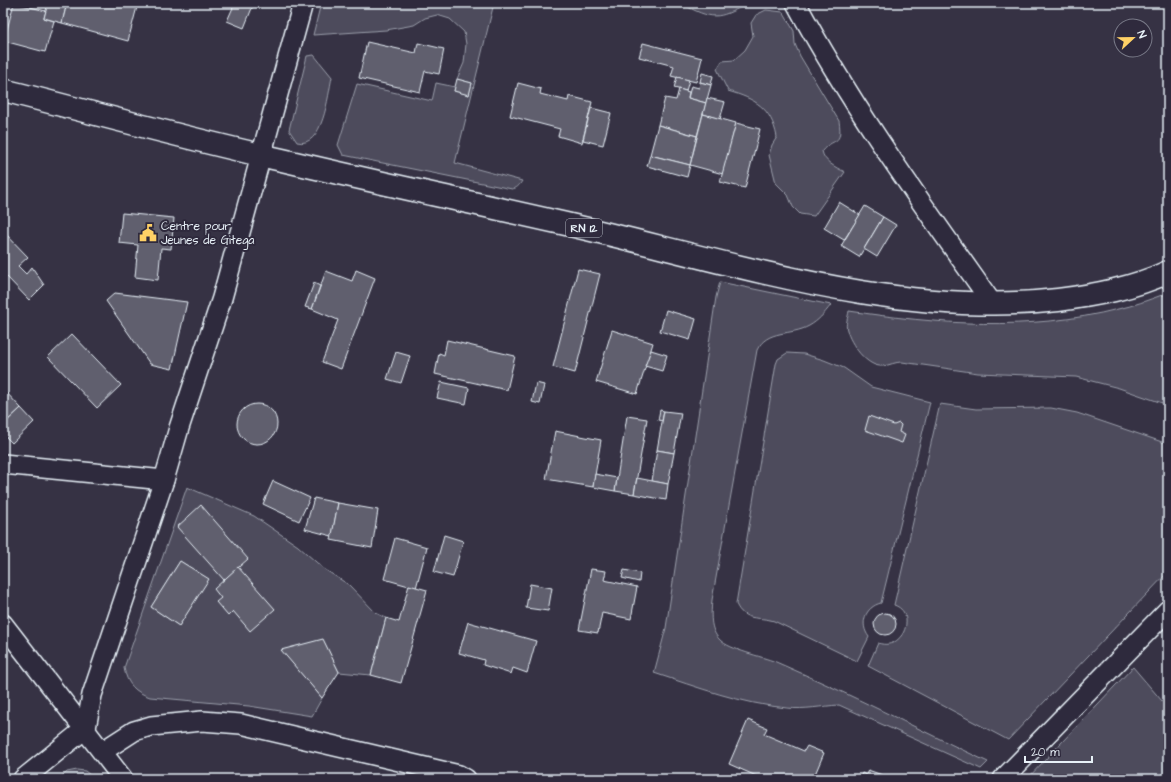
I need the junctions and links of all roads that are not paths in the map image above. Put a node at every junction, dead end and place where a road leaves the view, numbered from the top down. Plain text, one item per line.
1 (303, 3) edge
2 (796, 3) edge
3 (3, 90) edge
4 (262, 156) junction
5 (1168, 272) edge
6 (992, 303) junction
7 (3, 464) edge
8 (164, 480) junction
9 (1168, 610) edge
10 (3, 624) edge
11 (86, 728) junction
12 (103, 751) junction
13 (23, 779) edge
14 (123, 779) edge
15 (466, 779) edge
16 (1003, 779) edge

1 - 4 street
2 - 6 street
3 - 4 main road, RN 12
4 - 6 main road, RN 12
4 - 8 street
5 - 6 main road, RN 12
7 - 8 street
8 - 11 street
9 - 16 street
10 - 11 street
11 - 12 street
11 - 13 street
12 - 14 street
12 - 15 street

